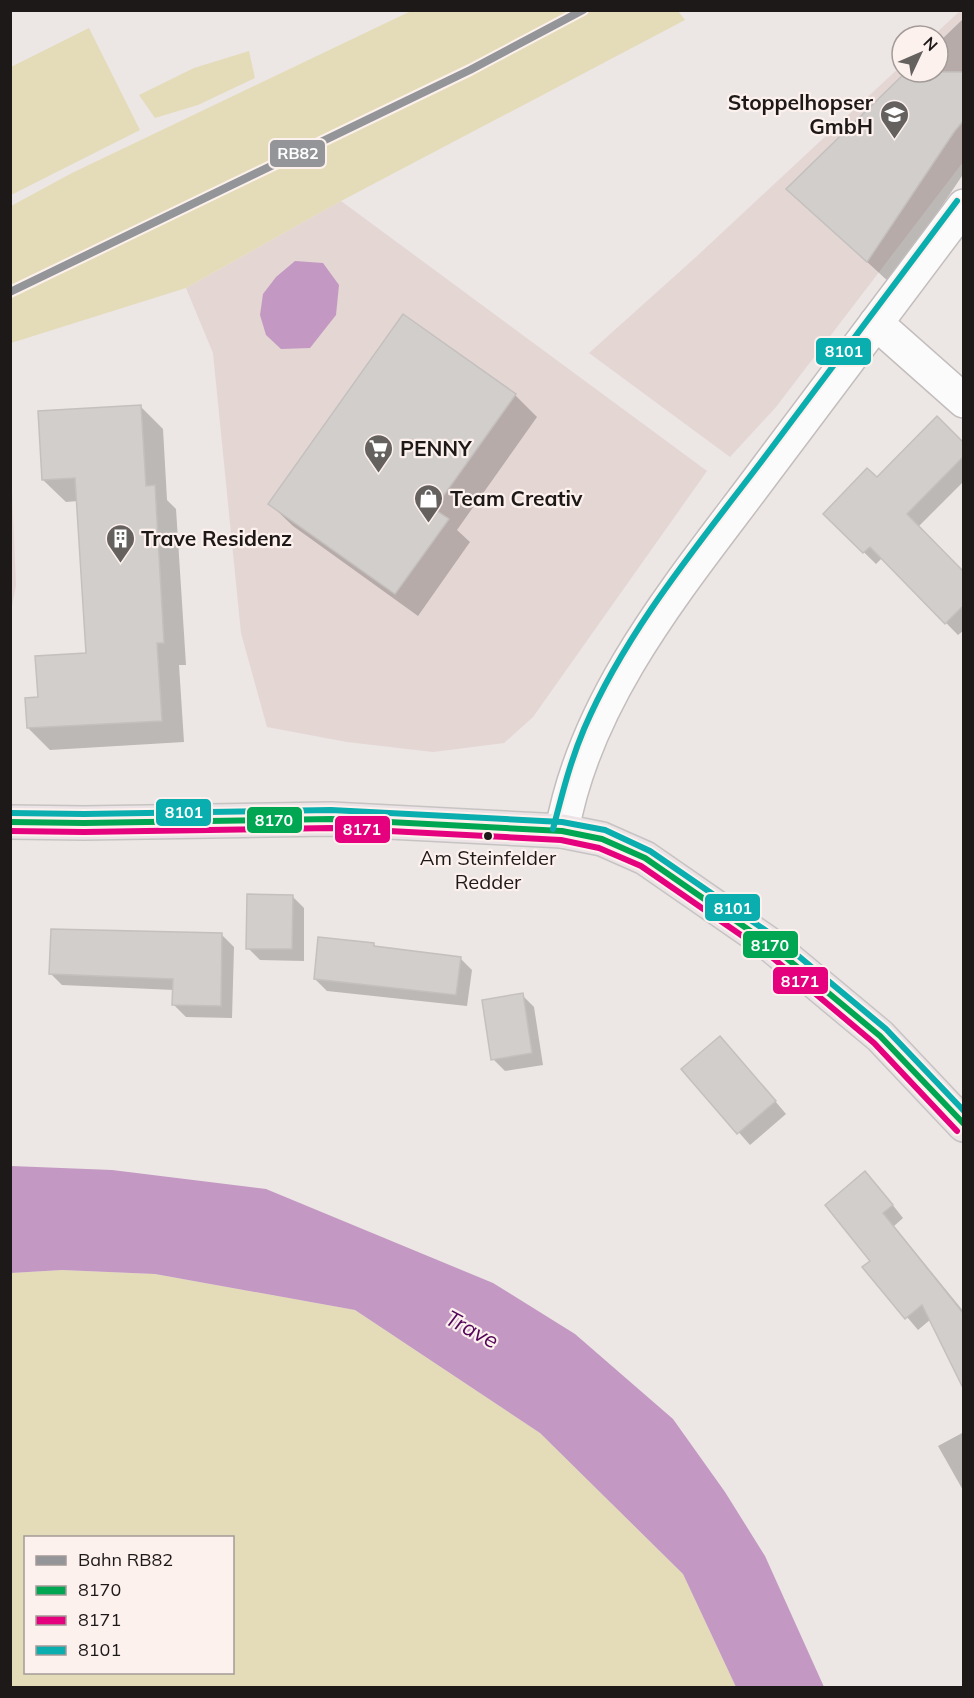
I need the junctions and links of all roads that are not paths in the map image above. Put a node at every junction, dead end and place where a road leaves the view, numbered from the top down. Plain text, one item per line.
1 (963, 206) edge
2 (876, 324) junction
3 (963, 401) edge
4 (10, 822) edge
5 (562, 831) junction
6 (963, 1125) edge

1 - 2 street
2 - 3 street
2 - 5 street
4 - 5 main road
5 - 6 main road

